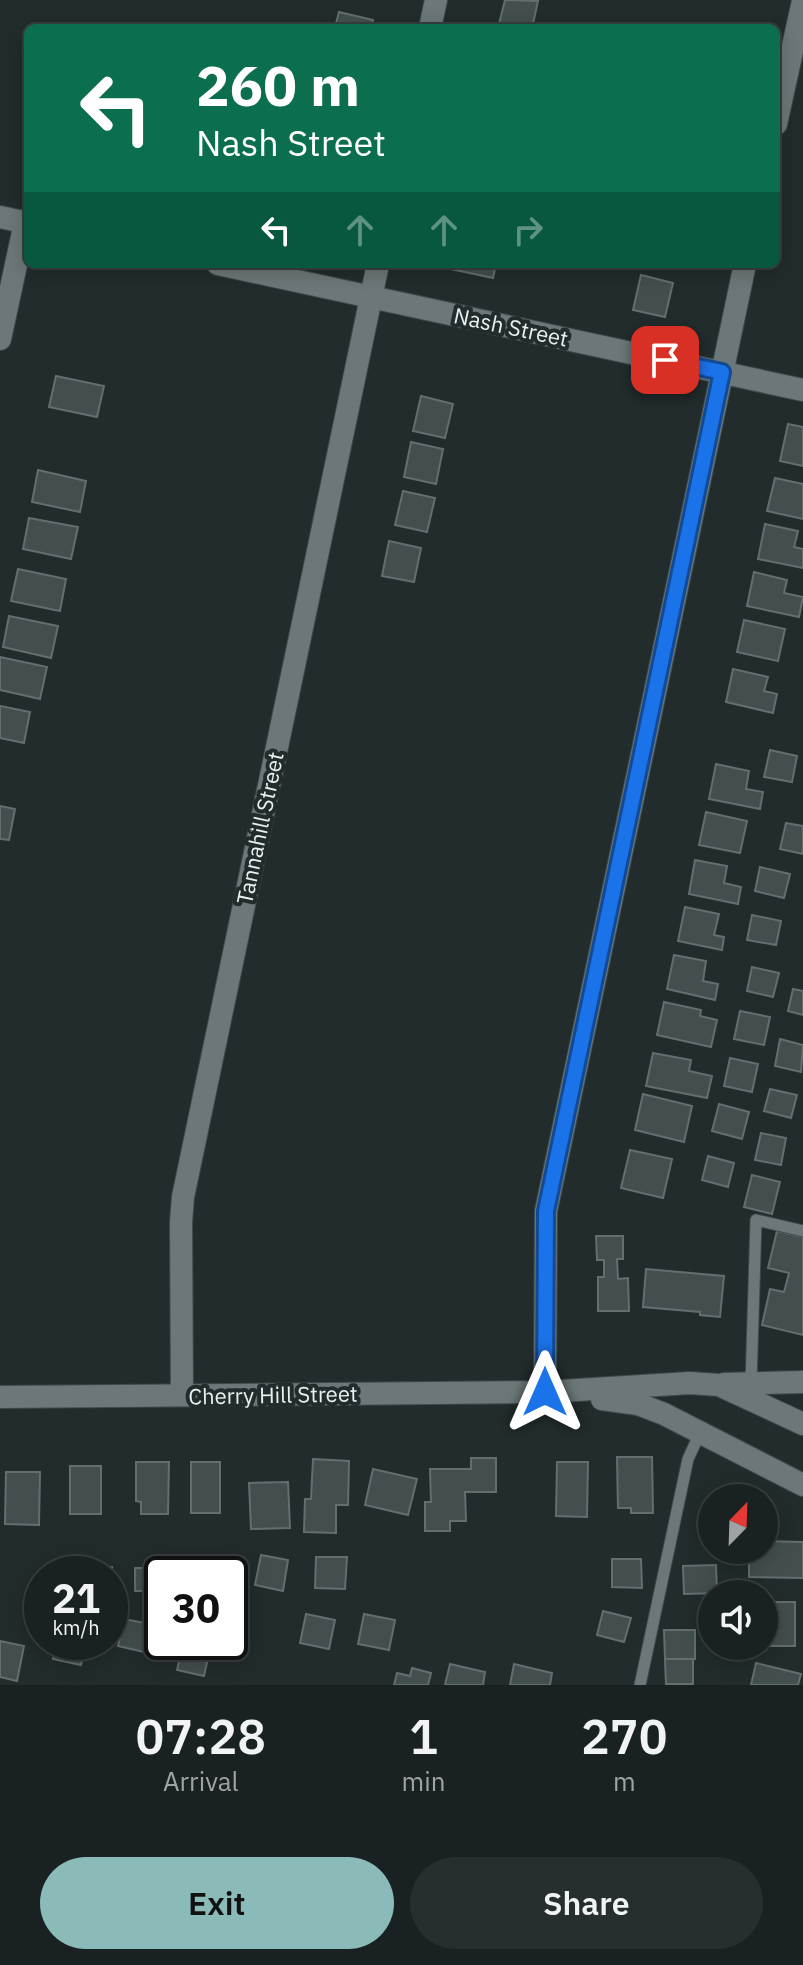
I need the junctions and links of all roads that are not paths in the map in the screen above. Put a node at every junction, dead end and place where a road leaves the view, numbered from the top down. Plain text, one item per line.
1 (436, 0) edge
2 (803, 1) edge
3 (431, 24) edge
4 (780, 106) edge
5 (0, 217) edge
6 (24, 223) edge
7 (24, 232) edge
8 (237, 268) edge
9 (377, 268) edge
10 (744, 268) edge
11 (371, 297) junction
12 (0, 339) edge
13 (722, 372) junction
14 (803, 390) edge
15 (803, 1231) edge
16 (803, 1382) edge
17 (751, 1384) junction
18 (719, 1385) junction
19 (545, 1392) junction
20 (182, 1395) junction
21 (0, 1397) edge
22 (803, 1424) edge
23 (700, 1433) junction
24 (803, 1485) edge
25 (640, 1685) edge

1 - 3 street
2 - 4 street
5 - 6 street
7 - 12 street
8 - 11 street, Nash Street
9 - 11 street, Tannahill Street
10 - 13 street
11 - 13 street, Nash Street
11 - 20 street, Tannahill Street
13 - 14 street, Nash Street
13 - 19 street
15 - 17 lane
16 - 17 street
17 - 18 street
18 - 19 street, Cherry Hill Street
18 - 22 street, Cherry Hill Street
19 - 20 street, Cherry Hill Street
19 - 23 street, Cherry Hill Street
20 - 21 street, Cherry Hill Street
23 - 24 street, Cherry Hill Street
23 - 25 lane

